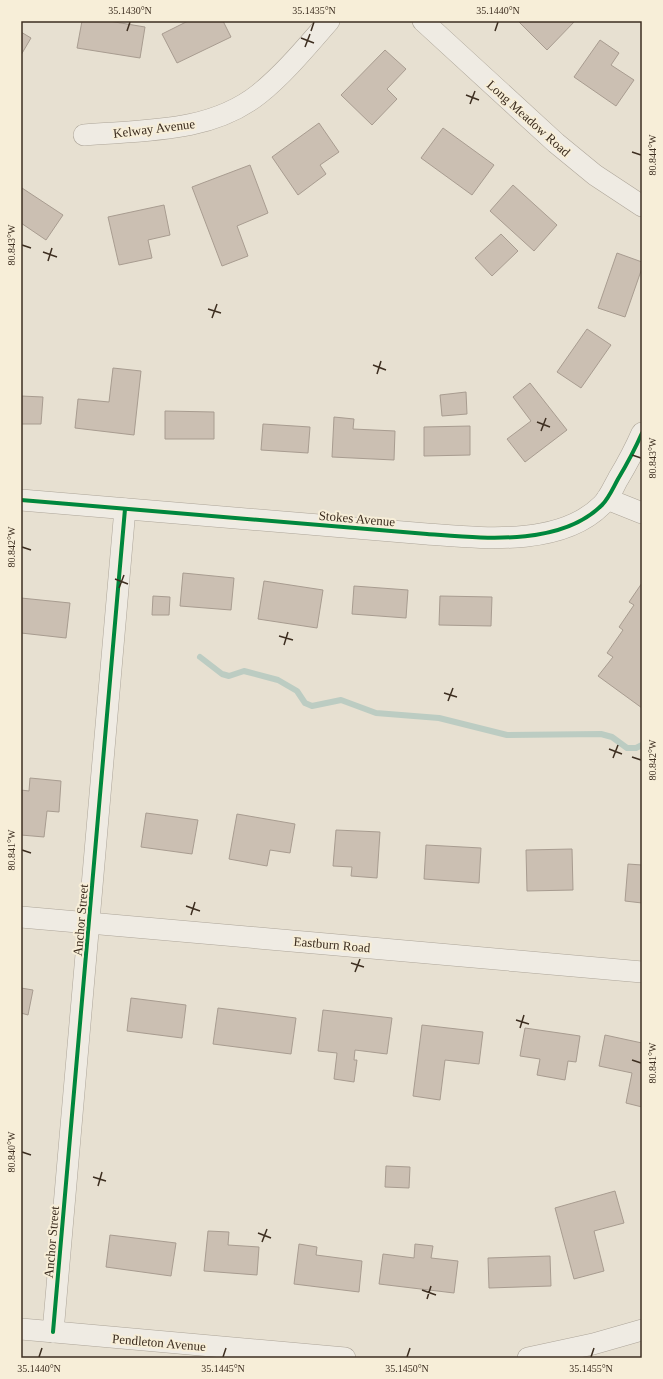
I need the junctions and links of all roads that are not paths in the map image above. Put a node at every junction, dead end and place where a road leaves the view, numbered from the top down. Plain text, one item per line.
1 (329, 21) edge
2 (424, 21) edge
3 (84, 135) dead end
4 (642, 206) edge
5 (642, 433) edge
6 (607, 499) junction
7 (21, 500) edge
8 (125, 509) junction
9 (642, 512) edge
10 (21, 917) edge
11 (89, 923) junction
12 (642, 972) edge
13 (21, 1329) edge
14 (642, 1330) edge
15 (53, 1332) junction
16 (345, 1358) edge
17 (528, 1358) edge

1 - 3 street, Kelway Avenue
2 - 4 street, Long Meadow Road
5 - 6 street, Stokes Avenue
6 - 8 street, Stokes Avenue
6 - 9 street
7 - 8 street, Stokes Avenue
8 - 11 street, Anchor Street
10 - 11 street, Eastburn Road
11 - 12 street, Eastburn Road
11 - 15 street, Anchor Street
13 - 15 street, Pendleton Avenue
14 - 17 street
15 - 16 street, Pendleton Avenue

